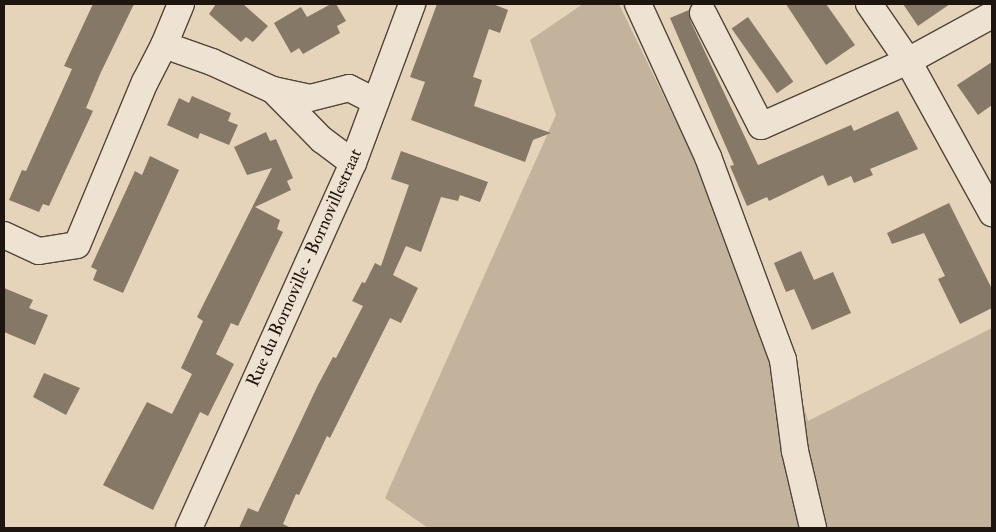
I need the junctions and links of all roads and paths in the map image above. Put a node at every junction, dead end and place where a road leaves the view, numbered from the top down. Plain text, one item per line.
1 (181, 4) edge
2 (412, 4) edge
3 (638, 4) edge
4 (869, 4) edge
5 (703, 13) dead end
6 (992, 16) edge
7 (164, 45) junction
8 (908, 60) junction
9 (273, 90) junction
10 (376, 102) junction
11 (352, 164) junction
12 (992, 212) edge
13 (4, 235) edge
14 (189, 528) edge
15 (813, 528) edge

1 - 7 street
2 - 10 street, Rue du Bornoville - Bornovillestraat
3 - 15 street
4 - 8 street
5 - 8 street
6 - 8 street
7 - 9 street
7 - 13 street
8 - 12 street
9 - 10 street
9 - 11 street
10 - 11 street, Rue du Bornoville - Bornovillestraat
11 - 14 street, Rue du Bornoville - Bornovillestraat

